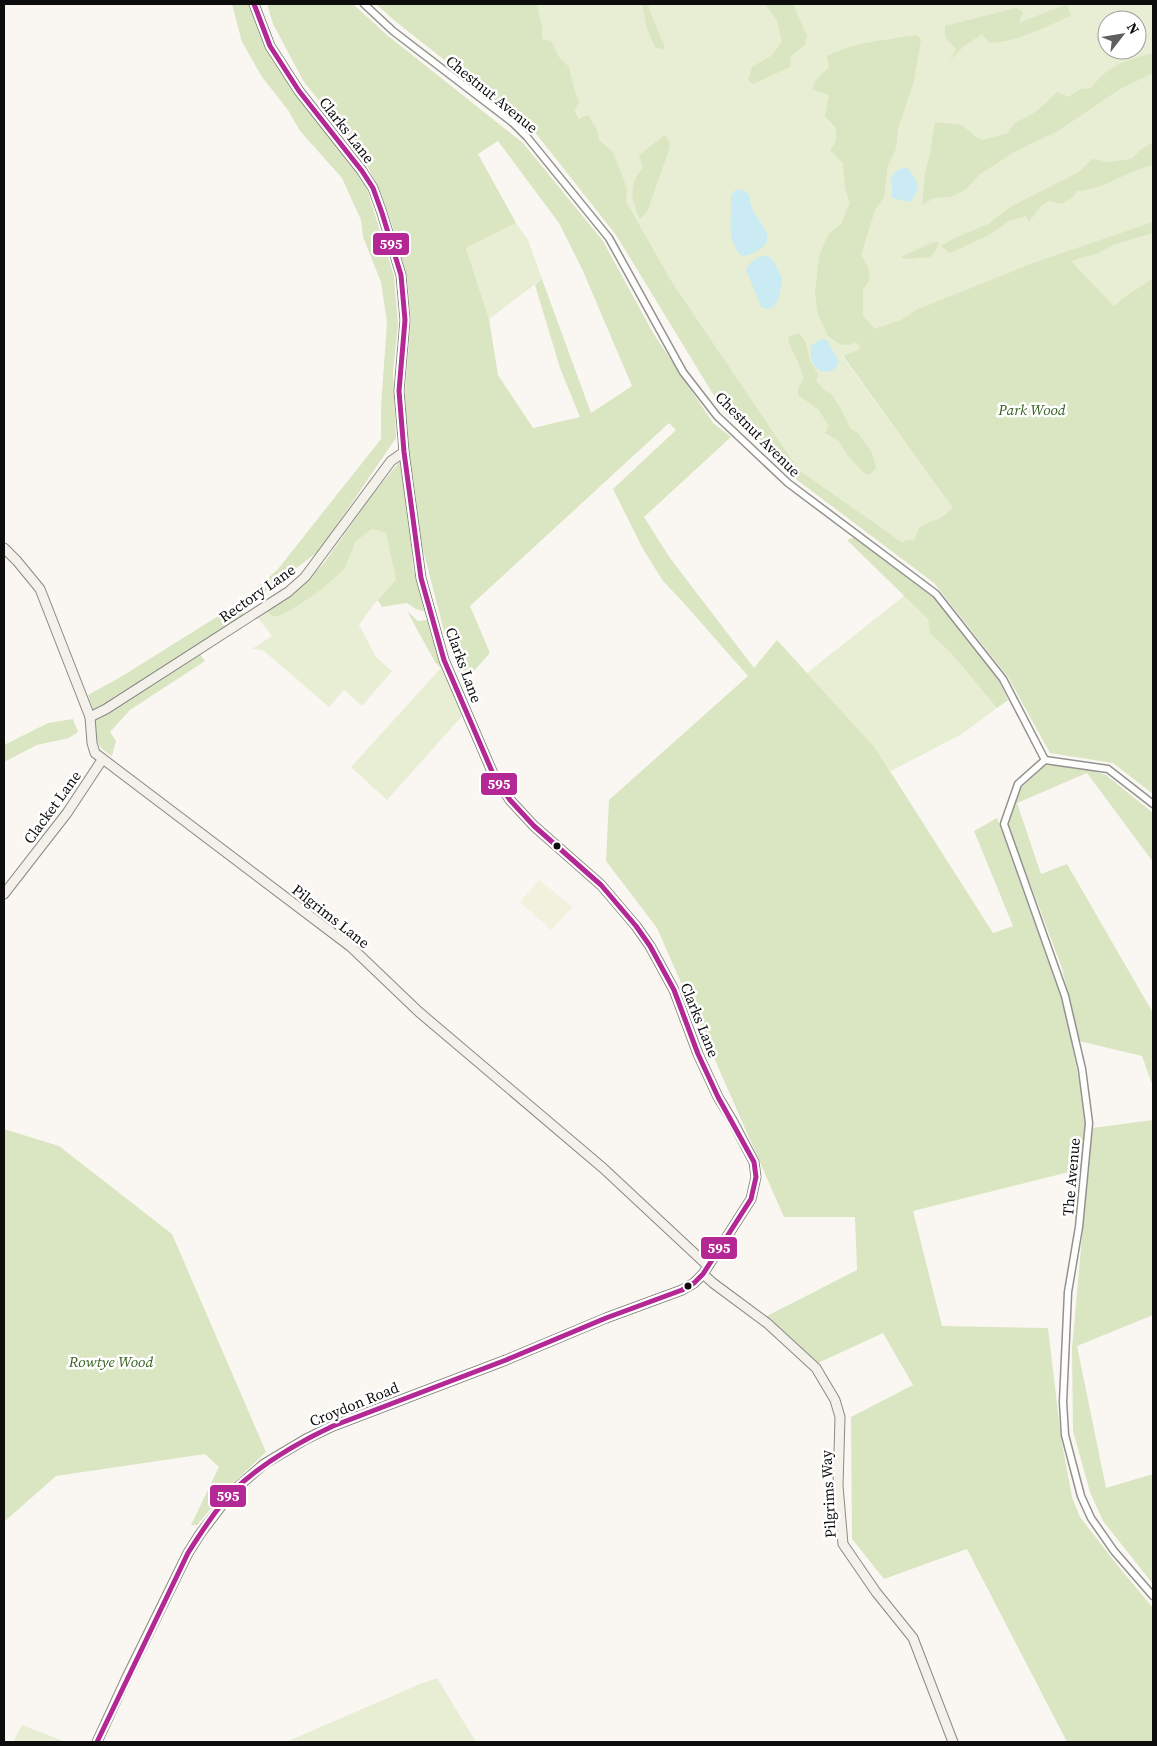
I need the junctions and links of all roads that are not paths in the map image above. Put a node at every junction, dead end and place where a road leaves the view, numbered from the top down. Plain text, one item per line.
1 (254, 4) edge
2 (364, 4) edge
3 (404, 452) junction
4 (4, 548) edge
5 (90, 717) junction
6 (102, 760) junction
7 (1045, 760) junction
8 (1153, 804) edge
9 (4, 894) edge
10 (706, 1270) junction
11 (1153, 1596) edge
12 (97, 1742) edge
13 (953, 1742) edge

1 - 3 main road, Clarks Lane
2 - 7 street, Chestnut Avenue
3 - 5 main road, Rectory Lane
3 - 10 main road, Clarks Lane
4 - 5 main road
5 - 6 main road
6 - 9 main road, Clacket Lane
6 - 10 main road, Pilgrims Lane
7 - 8 street
7 - 11 street, The Avenue
10 - 12 main road, Croydon Road
10 - 13 main road, Pilgrims Way

